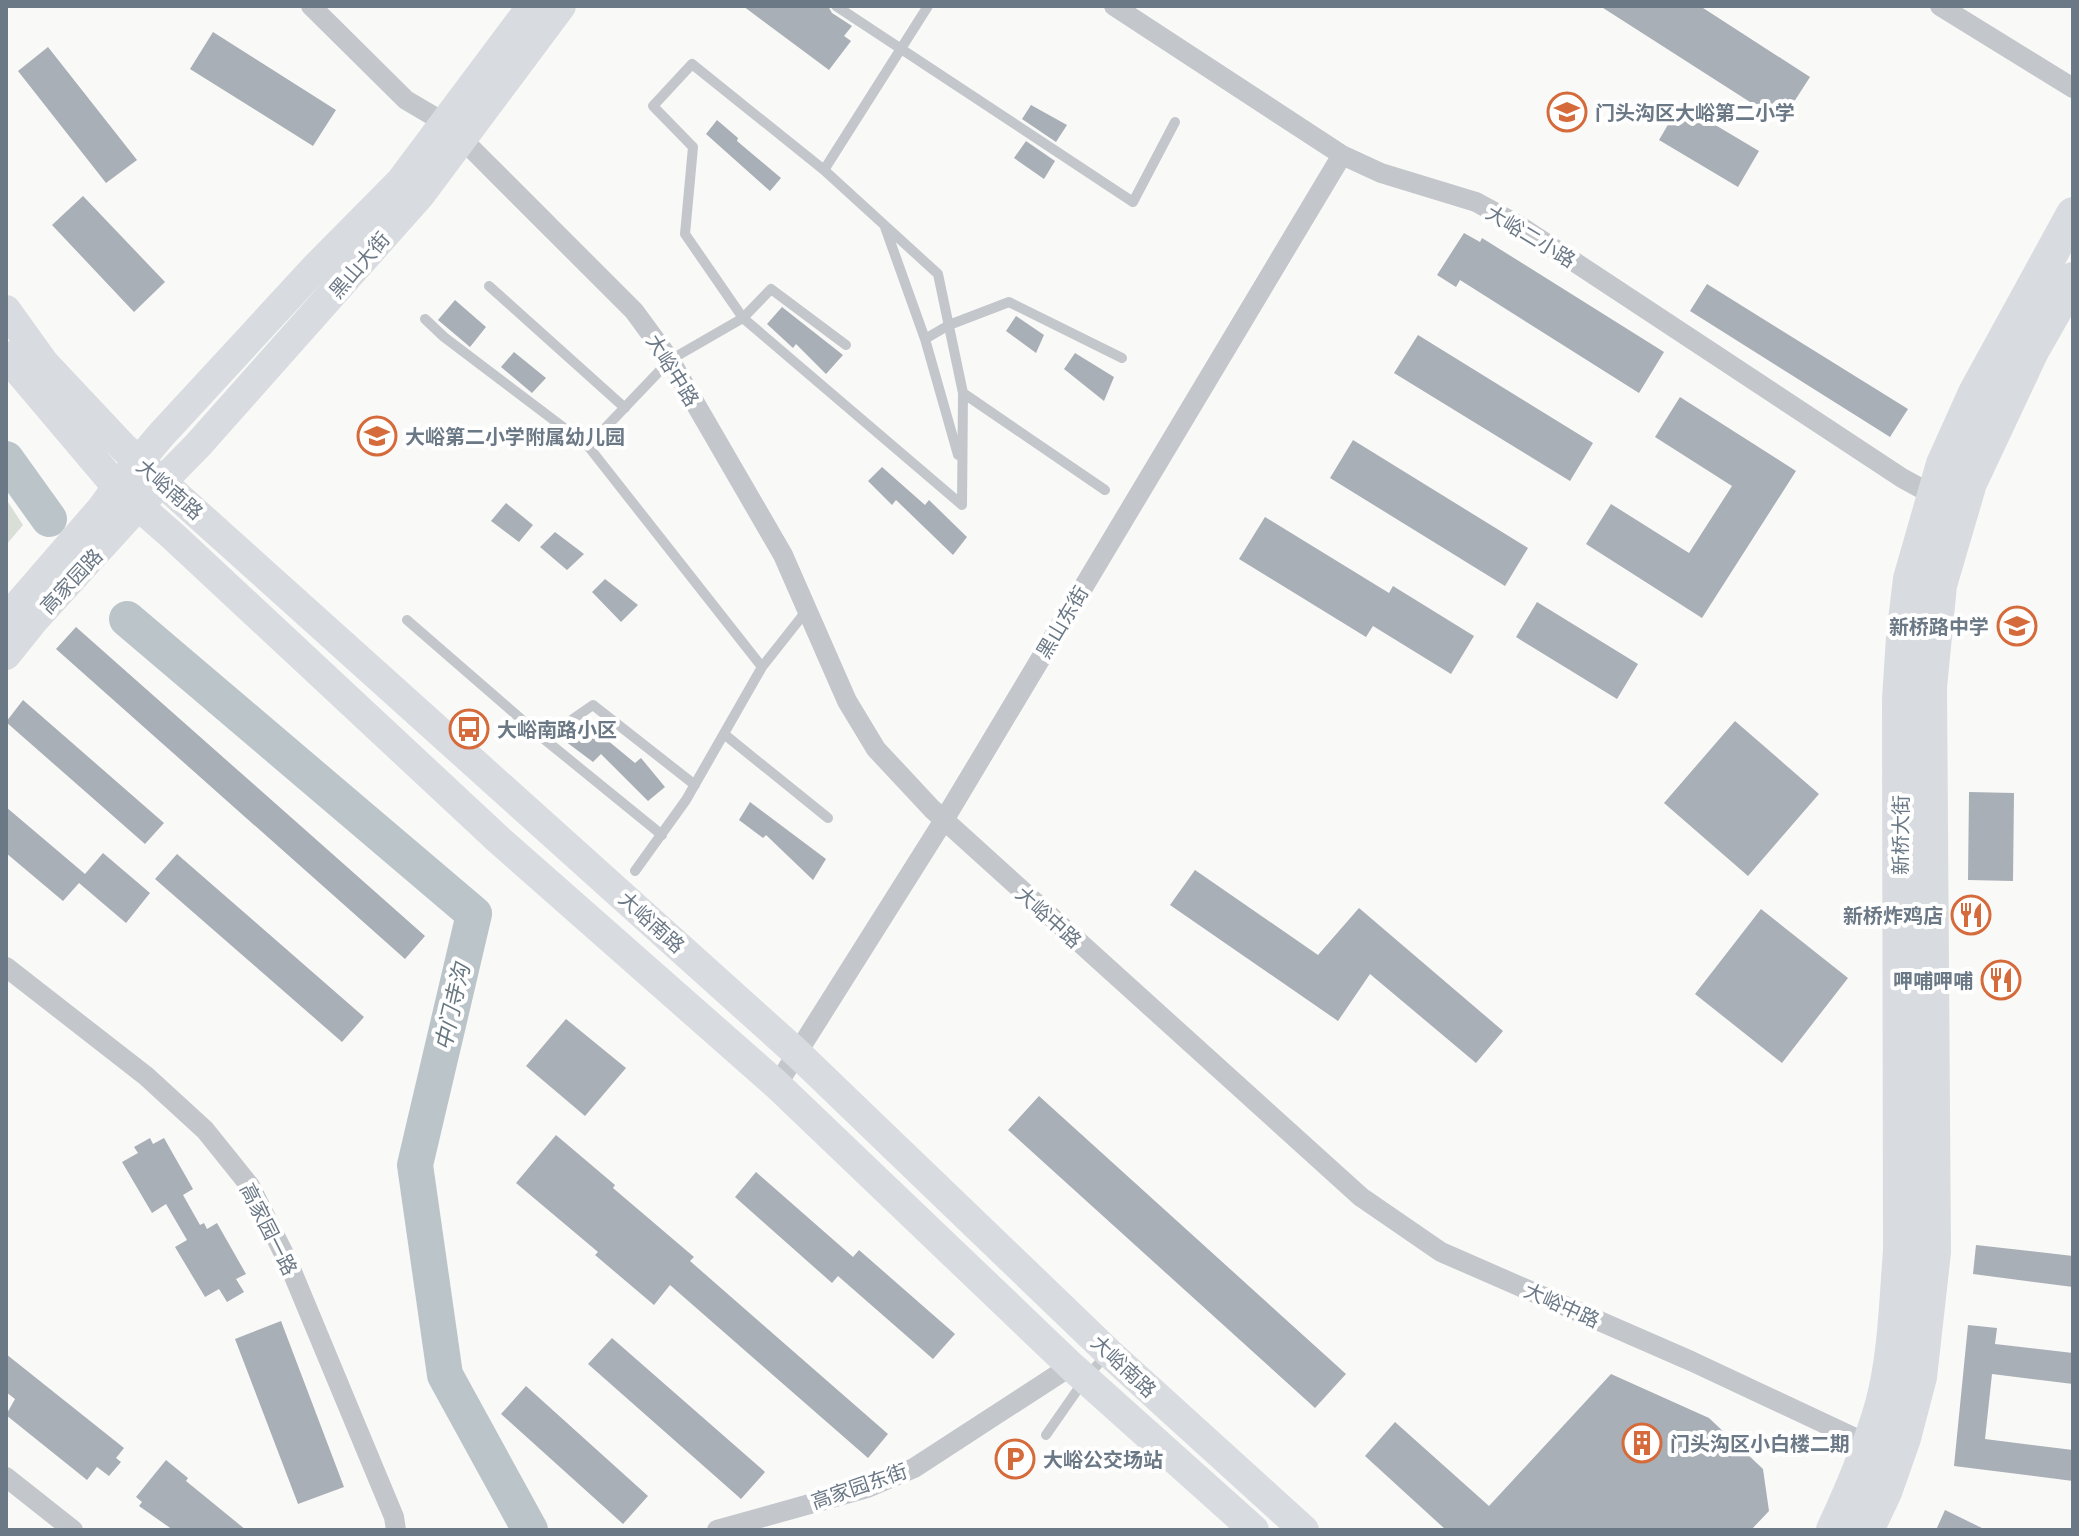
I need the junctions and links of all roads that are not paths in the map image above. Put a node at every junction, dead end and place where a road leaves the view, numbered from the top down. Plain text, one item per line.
1 (311, 6) edge
2 (532, 6) edge
3 (561, 6) edge
4 (836, 6) edge
5 (928, 6) edge
6 (1114, 6) edge
7 (1940, 6) edge
8 (900, 50) junction
9 (2073, 88) edge
10 (1175, 122) dead end
11 (454, 132) junction
12 (1342, 155) junction
13 (824, 170) junction
14 (2073, 214) edge
15 (884, 225) junction
16 (2073, 279) edge
17 (489, 286) dead end
18 (6, 310) edge
19 (743, 318) junction
20 (425, 319) dead end
21 (949, 325) junction
22 (925, 339) junction
23 (846, 345) dead end
24 (6, 356) edge
25 (1122, 358) dead end
26 (670, 360) junction
27 (963, 393) junction
28 (625, 408) junction
29 (588, 446) junction
30 (962, 470) junction
31 (150, 472) junction
32 (1105, 490) dead end
33 (1933, 495) junction
34 (127, 497) junction
35 (807, 610) junction
36 (6, 619) edge
37 (407, 620) dead end
38 (6, 655) edge
39 (762, 667) junction
40 (724, 734) junction
41 (544, 739) junction
42 (695, 785) junction
43 (828, 818) dead end
44 (944, 820) junction
45 (662, 835) junction
46 (635, 871) dead end
47 (6, 967) edge
48 (798, 1054) junction
49 (777, 1085) junction
50 (1109, 1353) junction
51 (1078, 1372) junction
52 (1046, 1435) dead end
53 (1868, 1444) junction
54 (6, 1477) edge
55 (73, 1530) edge
56 (396, 1530) edge
57 (717, 1530) edge
58 (1254, 1530) edge
59 (1304, 1530) edge
60 (1833, 1530) edge
61 (1867, 1530) edge

1 - 11 street, 大峪中路
2 - 11 main road, 黑山大街
3 - 11 main road, 黑山大街
4 - 8 lane
5 - 8 lane
6 - 12 street, 大峪二小路
7 - 9 street
8 - 10 lane
8 - 13 lane
11 - 26 street, 大峪中路
11 - 31 main road, 黑山大街
12 - 33 street, 大峪二小路
12 - 44 street, 黑山东街
13 - 15 lane
13 - 19 lane
14 - 33 main road, 新桥大街
15 - 21 lane
15 - 22 lane
16 - 61 main road, 新桥大街
17 - 28 lane
18 - 31 main road, 大峪南路
19 - 23 lane
19 - 26 lane
19 - 30 lane
20 - 29 lane
21 - 22 lane
21 - 25 lane
21 - 27 lane
22 - 30 lane
24 - 34 main road, 大峪南路
26 - 28 lane
26 - 35 street, 大峪中路
27 - 30 lane
27 - 32 lane
28 - 29 lane
29 - 39 lane
31 - 34 main road, 黑山大街
31 - 48 main road, 大峪南路
33 - 53 main road, 新桥大街
34 - 36 main road, 高家园路
34 - 38 main road, 高家园路
34 - 49 main road, 大峪南路
35 - 39 lane
35 - 44 street, 大峪中路
37 - 41 lane
39 - 40 lane
40 - 42 lane
40 - 43 lane
41 - 42 lane
41 - 45 lane
42 - 45 lane
44 - 48 street, 黑山东街
44 - 53 street, 大峪中路
45 - 46 lane
47 - 56 street, 高家园一路
48 - 49 street, 黑山东街
48 - 50 main road, 大峪南路
49 - 51 main road, 大峪南路
50 - 51 lane
50 - 59 main road, 大峪南路
51 - 52 lane
51 - 57 street, 高家园东街
51 - 58 main road, 大峪南路
53 - 60 main road, 新桥大街
54 - 55 street

